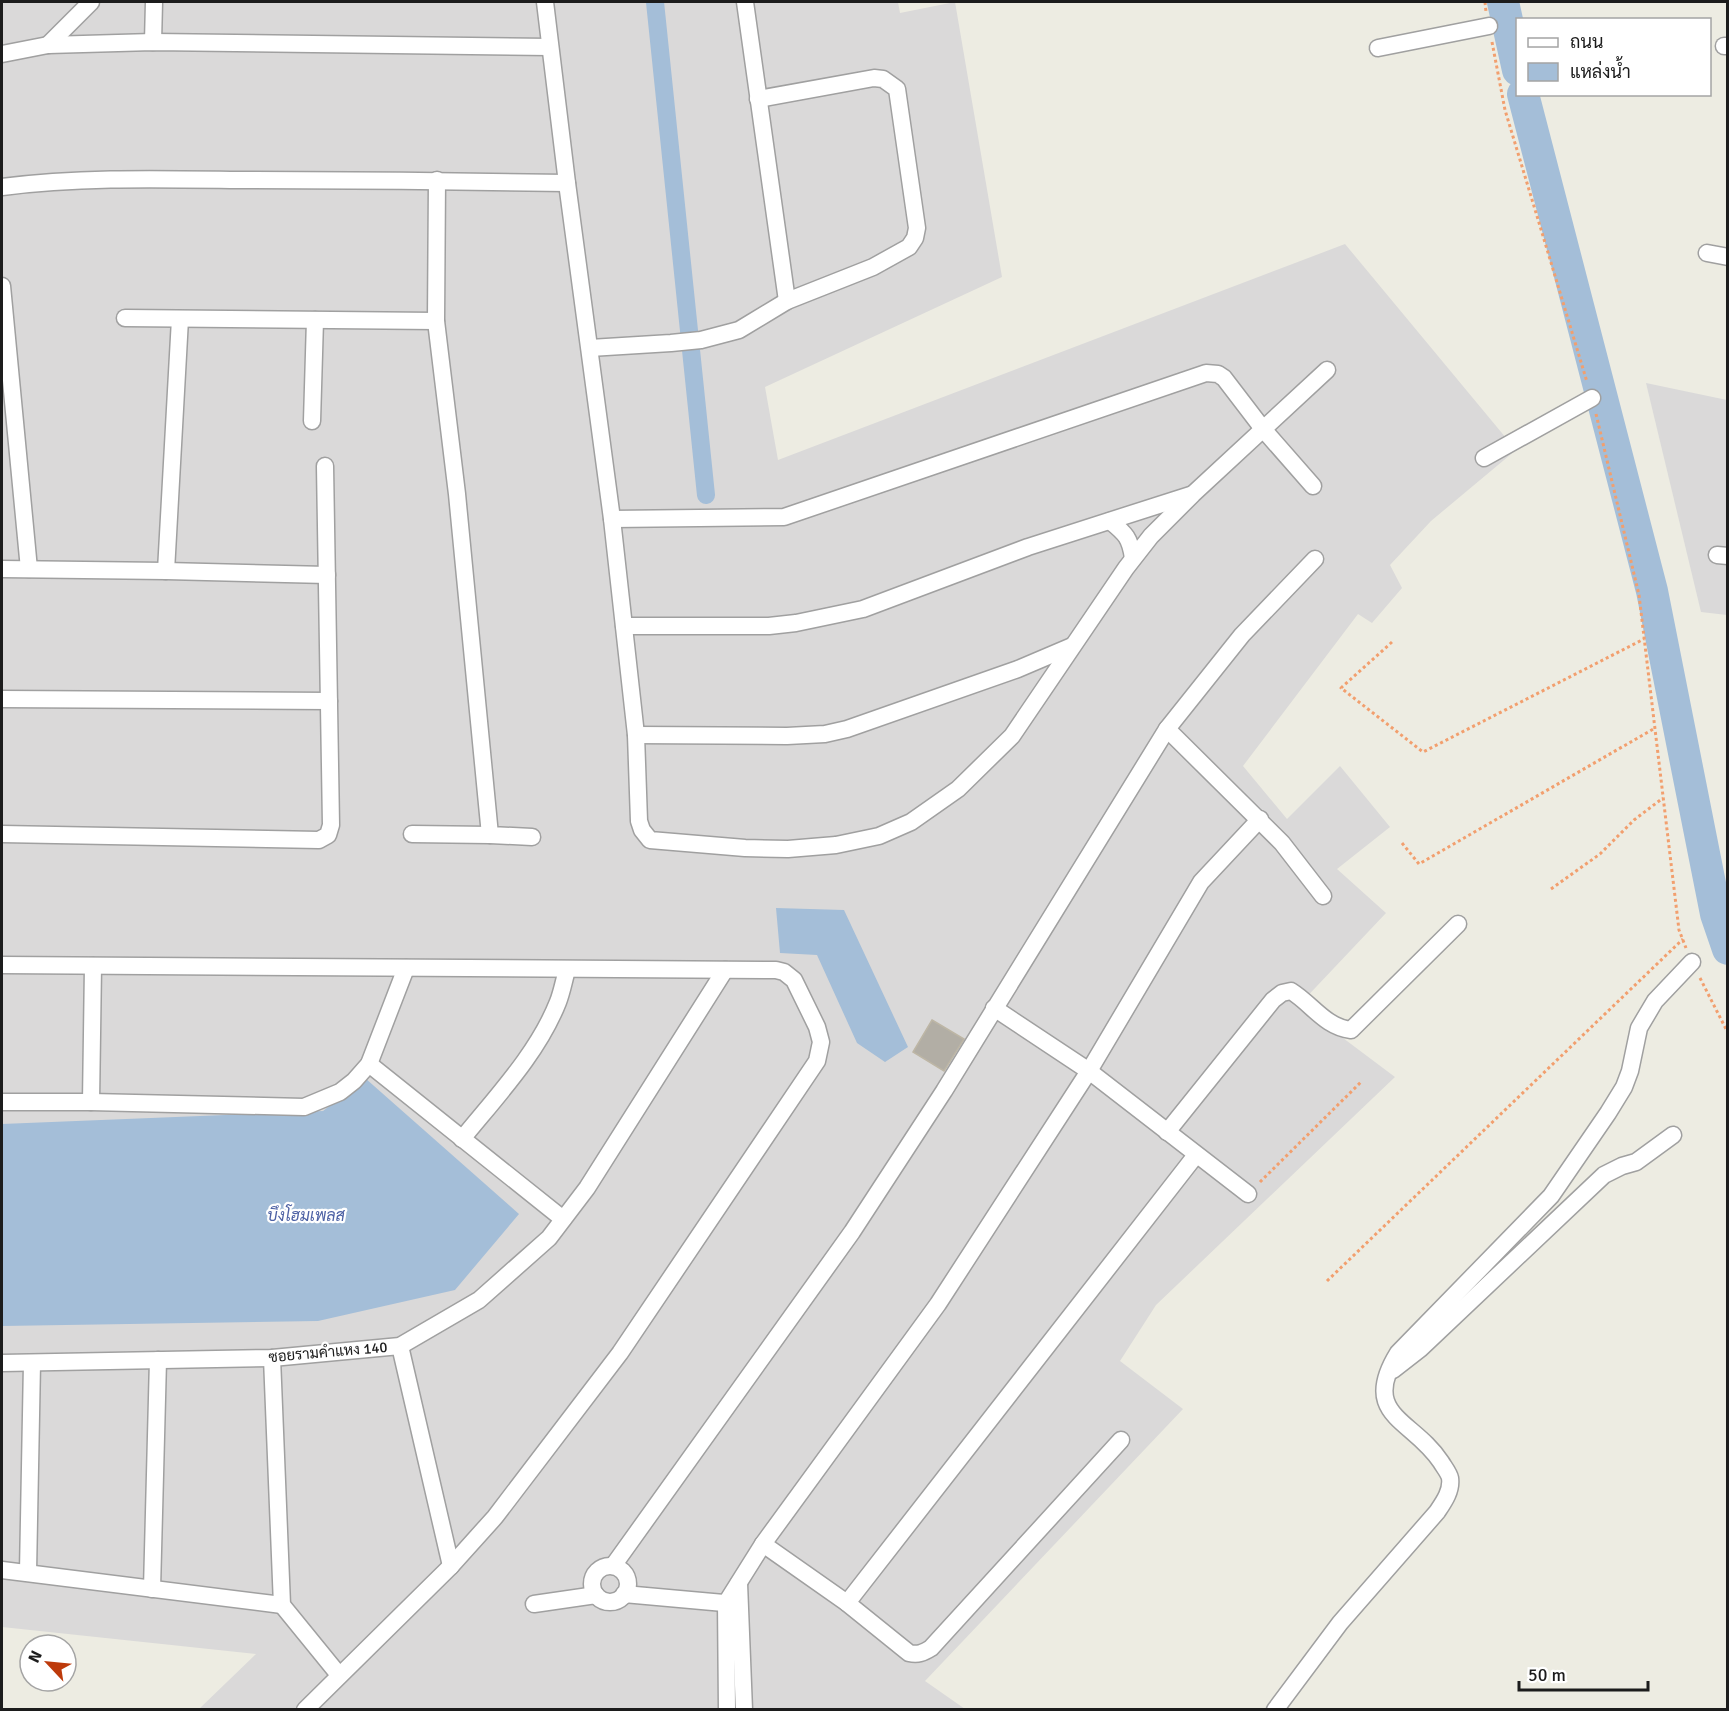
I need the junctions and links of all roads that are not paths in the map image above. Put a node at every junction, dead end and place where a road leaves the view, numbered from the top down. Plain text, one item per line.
1 (90, 2) edge
2 (154, 2) edge
3 (545, 2) edge
4 (745, 2) edge
5 (1489, 26) road end
6 (153, 42) junction
7 (48, 45) junction
8 (550, 47) junction
9 (1378, 48) dead end
10 (2, 54) edge
11 (758, 99) junction
12 (437, 180) junction
13 (567, 183) junction
14 (2, 187) edge
15 (1707, 253) dead end
16 (1728, 257) edge
17 (2, 286) edge
18 (787, 301) junction
19 (125, 318) dead end
20 (180, 319) junction
21 (315, 320) junction
22 (436, 321) junction
23 (590, 348) junction
24 (1327, 370) dead end
25 (1592, 398) road end
26 (312, 421) dead end
27 (1263, 429) junction
28 (1484, 458) dead end
29 (325, 466) dead end
30 (1313, 486) dead end
31 (1193, 494) junction
32 (612, 519) junction
33 (1110, 521) junction
34 (1133, 558) junction
35 (1315, 559) dead end
36 (29, 568) junction
37 (2, 569) edge
38 (166, 570) junction
39 (327, 575) junction
40 (624, 627) junction
41 (1072, 646) junction
42 (2, 699) edge
43 (329, 701) junction
44 (1167, 729) junction
45 (636, 735) junction
46 (1260, 819) junction
47 (2, 834) edge
48 (412, 834) dead end
49 (490, 835) junction
50 (532, 837) dead end
51 (1323, 896) dead end
52 (1458, 924) dead end
53 (1692, 962) road end
54 (2, 965) edge
55 (93, 966) junction
56 (406, 968) junction
57 (567, 970) junction
58 (725, 970) junction
59 (994, 1008) junction
60 (369, 1064) junction
61 (1089, 1071) junction
62 (91, 1101) junction
63 (2, 1102) edge
64 (1167, 1132) junction
65 (1672, 1135) dead end
66 (462, 1139) junction
67 (1196, 1155) junction
68 (1248, 1194) road end
69 (563, 1219) junction
70 (1477, 1283) junction
71 (400, 1346) junction
72 (272, 1358) junction
73 (158, 1360) junction
74 (2, 1363) edge
75 (32, 1363) junction
76 (1121, 1440) dead end
77 (763, 1544) junction
78 (451, 1566) junction
79 (613, 1566) junction
80 (2, 1569) edge
81 (28, 1572) junction
82 (152, 1589) junction
83 (624, 1594) junction
84 (596, 1595) junction
85 (847, 1603) junction
86 (534, 1604) dead end
87 (734, 1604) junction
88 (282, 1605) junction
89 (339, 1675) junction
90 (305, 1710) edge
91 (727, 1710) edge
92 (744, 1710) edge
93 (1275, 1710) edge

1 - 7 street
2 - 6 street
3 - 8 street
4 - 11 street
5 - 9 street
6 - 7 street
6 - 8 street
7 - 10 street
8 - 13 street
11 - 18 street
11 - 18 street
12 - 13 street
12 - 14 street
12 - 22 street
13 - 23 street
15 - 16 street
17 - 36 street
18 - 23 street
19 - 20 street
20 - 21 street
20 - 38 street
21 - 22 street
21 - 26 street
22 - 49 street
23 - 32 street
24 - 27 street
25 - 28 street
27 - 30 street
27 - 31 street
27 - 32 street
29 - 39 street
31 - 33 street
31 - 34 street
32 - 40 street
33 - 34 street
33 - 40 street
34 - 41 street
35 - 44 street
36 - 37 street
36 - 38 street
38 - 39 street
39 - 43 street
40 - 45 street
41 - 45 street
41 - 45 street
42 - 43 street
43 - 47 street
44 - 46 street
44 - 59 street
46 - 51 street
46 - 61 street
48 - 49 street
49 - 50 street
52 - 64 street
53 - 70 street
54 - 55 street
55 - 56 street
55 - 62 street
56 - 57 street
56 - 60 street
57 - 58 street
57 - 66 street
58 - 69 street, ซอยรามคำแหง 140
58 - 78 street
59 - 61 street
59 - 79 street
60 - 62 street
60 - 66 street
61 - 64 street
61 - 77 street
62 - 63 street
64 - 67 street
65 - 70 street
66 - 69 street
67 - 68 street
67 - 85 street
69 - 71 street, ซอยรามคำแหง 140
70 - 93 street
71 - 72 street, ซอยรามคำแหง 140
71 - 78 street
72 - 73 street, ซอยรามคำแหง 140
72 - 88 street
73 - 75 street, ซอยรามคำแหง 140
73 - 82 street
74 - 75 street, ซอยรามคำแหง 140
75 - 81 street
76 - 85 street
77 - 85 street
77 - 87 street
78 - 89 street
79 - 83 street
79 - 84 street
80 - 81 street
81 - 82 street
82 - 88 street
83 - 84 street
83 - 87 street
84 - 86 street
87 - 91 street
87 - 92 street
88 - 89 street
89 - 90 street

